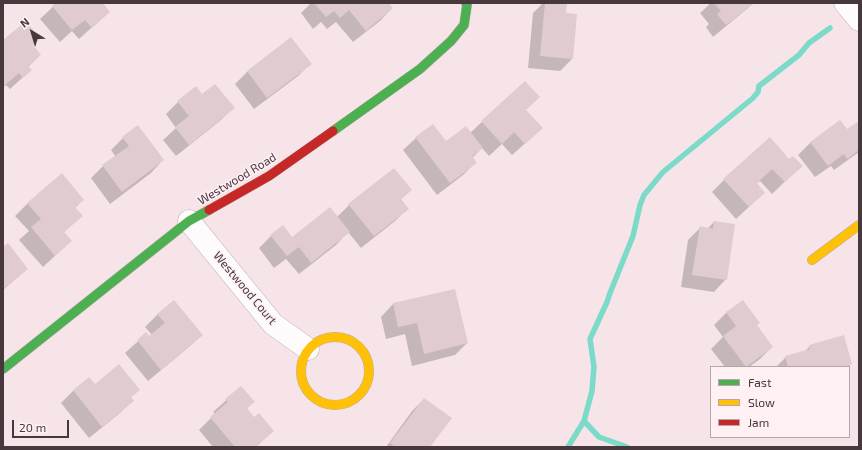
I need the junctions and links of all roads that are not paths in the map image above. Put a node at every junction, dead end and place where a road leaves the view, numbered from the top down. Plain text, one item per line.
1 (466, 3) edge
2 (845, 3) edge
3 (859, 20) edge
4 (189, 221) junction
5 (859, 225) edge
6 (812, 260) dead end
7 (308, 349) junction
8 (3, 369) edge

1 - 4 street, Westwood Road
2 - 3 street
4 - 7 street, Westwood Court
4 - 8 street, Westwood Road
5 - 6 street
7 - 7 street

